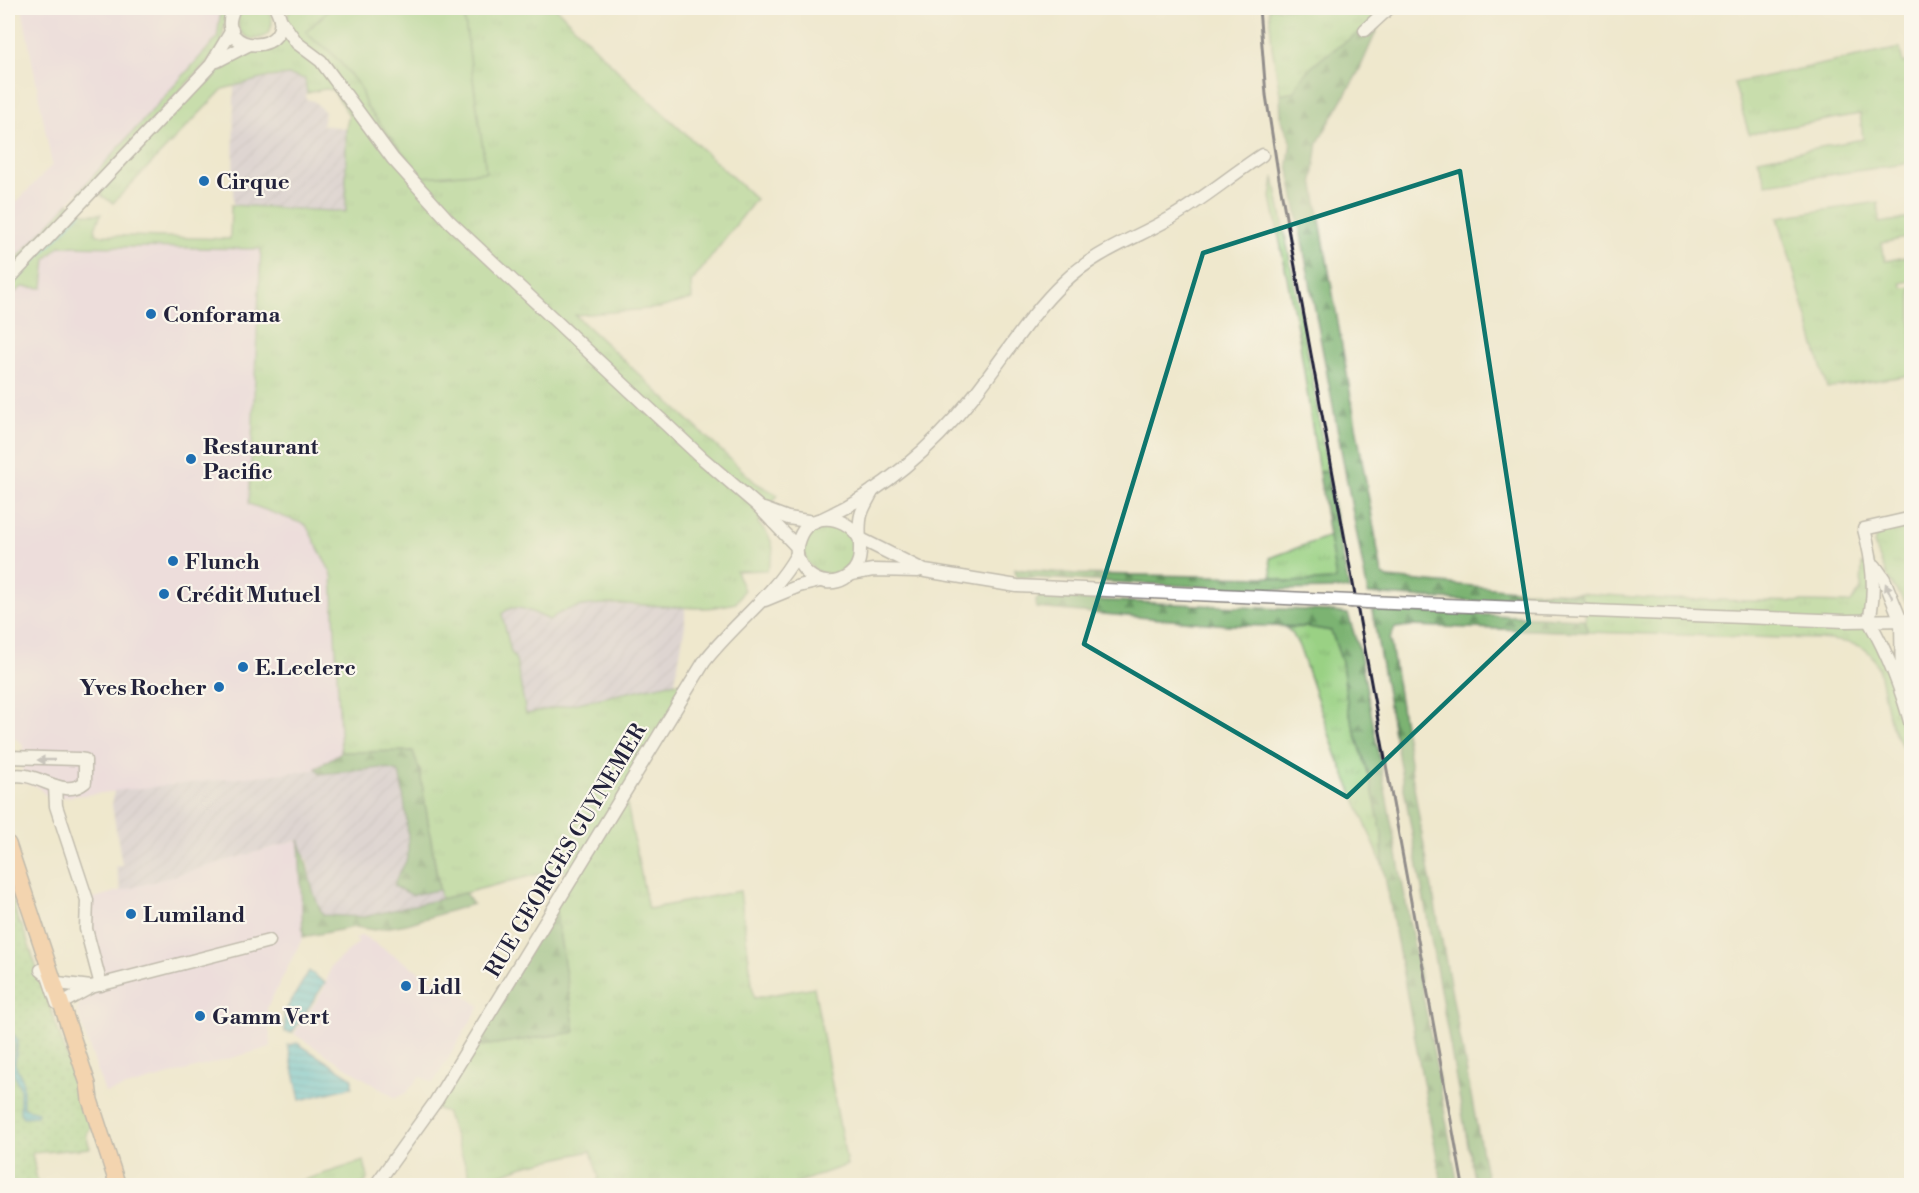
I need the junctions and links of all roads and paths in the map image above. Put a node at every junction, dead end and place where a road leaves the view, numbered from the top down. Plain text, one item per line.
1 (234, 8) edge
2 (1389, 8) edge
3 (278, 13) edge
4 (232, 30) junction
5 (1365, 30) dead end
6 (273, 38) junction
7 (297, 43) junction
8 (248, 45) junction
9 (211, 64) junction
10 (1262, 155) dead end
11 (8, 280) edge
12 (873, 490) junction
13 (758, 506) junction
14 (1911, 518) edge
15 (819, 520) junction
16 (858, 537) junction
17 (797, 550) junction
18 (1873, 563) junction
19 (926, 571) junction
20 (851, 574) junction
21 (820, 581) junction
22 (759, 603) junction
23 (1906, 620) edge
24 (1869, 621) junction
25 (1902, 687) junction
26 (1911, 729) edge
27 (8, 758) edge
28 (8, 777) edge
29 (55, 786) junction
30 (8, 844) edge
31 (8, 871) edge
32 (269, 941) dead end
33 (47, 974) junction
34 (96, 986) junction
35 (62, 1003) junction
36 (90, 1101) junction
37 (118, 1185) edge
38 (375, 1185) edge

1 - 4 street
2 - 5 street
3 - 6 street
3 - 7 street
4 - 8 street
4 - 9 street
6 - 7 street
6 - 8 street
7 - 13 street
8 - 9 street
9 - 11 street
10 - 12 street
12 - 15 street
12 - 16 street
13 - 15 street
13 - 17 street
14 - 18 street
15 - 16 street
15 - 17 street
16 - 19 street
16 - 20 street
17 - 21 street
17 - 22 street, RUE GEORGES GUYNEMER
23 -> 18 street
18 - 24 street
19 - 20 street
19 - 24 street, bridge
20 - 21 street
21 - 22 street, RUE GEORGES GUYNEMER
22 - 38 street, RUE GEORGES GUYNEMER
23 - 24 street
23 - 25 street
24 - 25 street
25 - 26 street
29 -> 27 street
28 - 29 street
29 - 34 street
30 - 33 main road
31 - 33 main road
32 - 34 street
33 - 34 street
33 - 35 main road
33 - 36 main road
34 - 35 street
35 - 36 main road
36 - 37 main road

